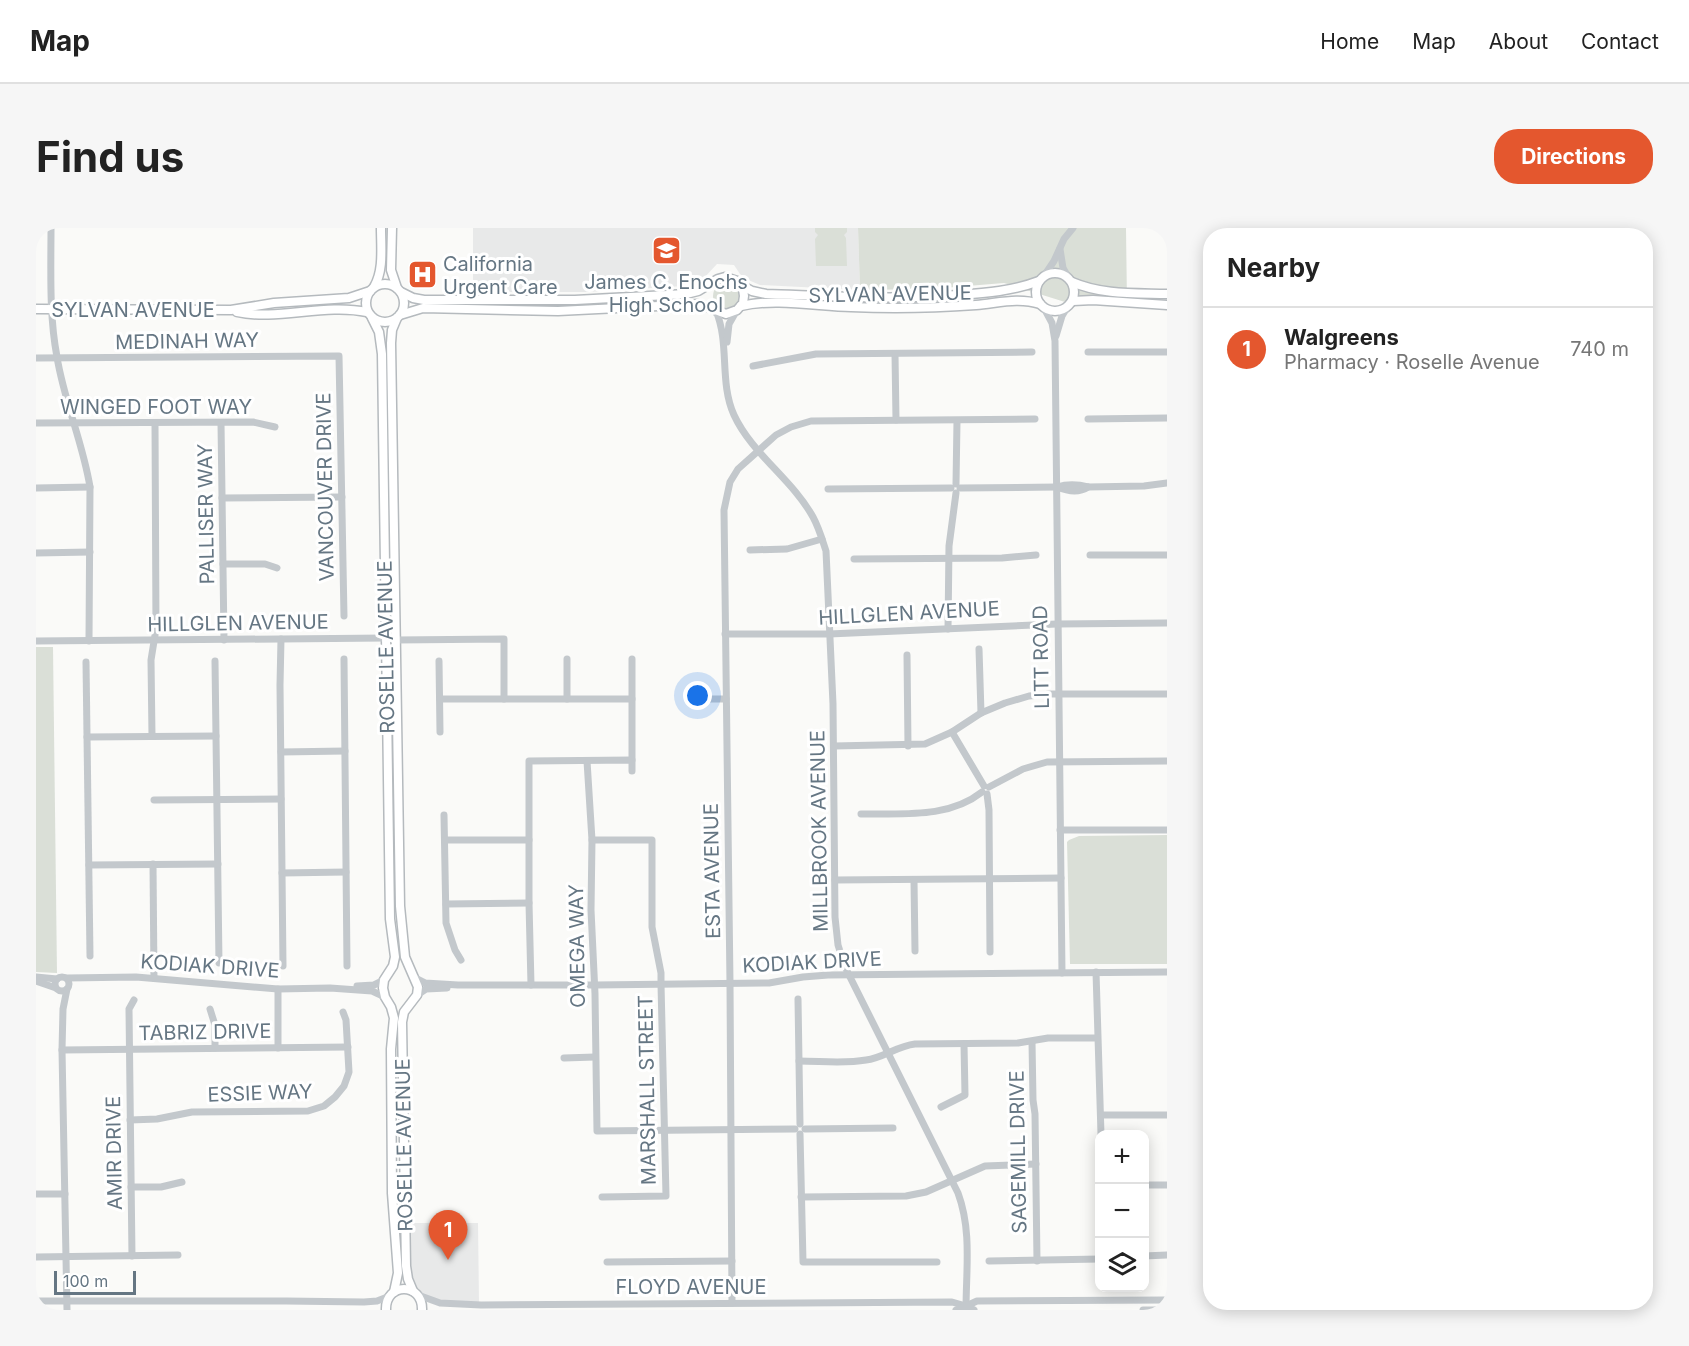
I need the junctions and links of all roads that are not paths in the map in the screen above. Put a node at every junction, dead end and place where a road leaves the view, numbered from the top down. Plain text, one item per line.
1 (51, 228) edge
2 (381, 228) edge
3 (392, 228) edge
4 (1073, 228) edge
5 (1060, 249) junction
6 (1041, 278) junction
7 (1070, 280) junction
8 (712, 284) junction
9 (741, 285) junction
10 (372, 289) junction
11 (399, 291) junction
12 (1167, 294) edge
13 (1070, 304) junction
14 (1167, 305) edge
15 (1042, 306) junction
16 (739, 308) junction
17 (36, 309) edge
18 (51, 309) junction
19 (231, 310) junction
20 (715, 310) junction
21 (370, 315) junction
22 (398, 317) junction
23 (1054, 341) junction
24 (1032, 352) dead end
25 (1088, 352) dead end
26 (1167, 352) edge
27 (725, 353) junction
28 (895, 354) junction
29 (339, 356) joint
30 (36, 358) edge
31 (57, 358) junction
32 (753, 366) dead end
33 (1167, 418) edge
34 (1035, 419) dead end
35 (1088, 419) dead end
36 (896, 420) junction
37 (957, 421) junction
38 (36, 423) edge
39 (74, 423) junction
40 (155, 423) junction
41 (221, 423) junction
42 (274, 427) dead end
43 (758, 450) junction
44 (1167, 483) edge
45 (90, 487) junction
46 (1057, 487) junction
47 (36, 488) edge
48 (956, 488) junction
49 (828, 489) dead end
50 (342, 497) junction
51 (222, 498) junction
52 (822, 539) junction
53 (750, 550) dead end
54 (90, 552) junction
55 (36, 553) edge
56 (1036, 555) dead end
57 (1090, 555) dead end
58 (1167, 555) edge
59 (948, 558) junction
60 (854, 559) dead end
61 (223, 564) junction
62 (277, 568) dead end
63 (344, 616) dead end
64 (1167, 623) edge
65 (1057, 624) junction
66 (948, 629) junction
67 (725, 634) junction
68 (829, 634) junction
69 (386, 638) junction
70 (281, 639) junction
71 (224, 640) junction
72 (396, 640) junction
73 (36, 641) edge
74 (89, 641) junction
75 (153, 641) junction
76 (979, 649) dead end
77 (907, 655) dead end
78 (344, 659) dead end
79 (567, 659) dead end
80 (632, 659) dead end
81 (215, 661) dead end
82 (439, 661) dead end
83 (86, 662) dead end
84 (397, 692) junction
85 (1059, 694) junction
86 (1167, 694) edge
87 (440, 699) junction
88 (504, 699) junction
89 (567, 699) junction
90 (632, 699) junction
91 (696, 699) dead end
92 (726, 699) junction
93 (981, 713) junction
94 (440, 732) dead end
95 (952, 732) junction
96 (152, 736) junction
97 (216, 736) junction
98 (87, 737) junction
99 (834, 746) junction
100 (908, 746) junction
101 (281, 752) junction
102 (345, 752) junction
103 (632, 760) junction
104 (587, 761) junction
105 (1167, 761) edge
106 (1059, 762) junction
107 (632, 771) dead end
108 (986, 790) junction
109 (281, 799) junction
110 (154, 800) dead end
111 (217, 800) junction
112 (861, 814) dead end
113 (444, 815) dead end
114 (1060, 830) junction
115 (1167, 830) edge
116 (445, 840) junction
117 (529, 840) junction
118 (592, 840) junction
119 (153, 864) junction
120 (218, 864) junction
121 (89, 865) junction
122 (346, 872) junction
123 (282, 873) junction
124 (1061, 878) junction
125 (990, 879) junction
126 (835, 880) junction
127 (914, 880) junction
128 (529, 903) junction
129 (446, 904) junction
130 (915, 951) dead end
131 (990, 951) dead end
132 (90, 956) dead end
133 (461, 960) dead end
134 (219, 963) dead end
135 (283, 966) dead end
136 (347, 966) dead end
137 (1096, 972) junction
138 (1167, 972) edge
139 (1062, 973) junction
140 (849, 975) junction
141 (414, 977) junction
142 (67, 978) junction
143 (88, 978) junction
144 (154, 978) junction
145 (386, 978) junction
146 (36, 979) edge
147 (57, 979) junction
148 (730, 983) junction
149 (661, 984) junction
150 (458, 985) junction
151 (531, 985) junction
152 (595, 985) junction
153 (68, 988) junction
154 (330, 988) junction
155 (57, 989) junction
156 (278, 989) junction
157 (414, 998) junction
158 (387, 999) junction
159 (798, 999) dead end
160 (134, 1000) dead end
161 (210, 1008) dead end
162 (63, 1009) junction
163 (343, 1012) dead end
164 (1097, 1038) junction
165 (1032, 1042) junction
166 (964, 1044) junction
167 (348, 1047) junction
168 (215, 1048) junction
169 (278, 1048) junction
170 (129, 1049) junction
171 (62, 1050) junction
172 (887, 1053) junction
173 (564, 1058) dead end
174 (596, 1058) junction
175 (799, 1061) junction
176 (941, 1107) dead end
177 (1101, 1115) junction
178 (1167, 1115) edge
179 (130, 1120) junction
180 (893, 1128) dead end
181 (800, 1129) junction
182 (663, 1130) junction
183 (731, 1130) junction
184 (1101, 1130) edge
185 (1036, 1164) junction
186 (952, 1180) junction
187 (182, 1182) dead end
188 (1149, 1185) edge
189 (1167, 1185) edge
190 (131, 1187) junction
191 (36, 1194) edge
192 (65, 1194) junction
193 (602, 1197) dead end
194 (801, 1197) junction
195 (178, 1255) dead end
196 (66, 1256) junction
197 (132, 1256) junction
198 (1149, 1256) edge
199 (1167, 1256) edge
200 (36, 1257) edge
201 (1095, 1259) edge
202 (732, 1261) junction
203 (989, 1261) dead end
204 (1037, 1261) junction
205 (607, 1262) dead end
206 (937, 1262) dead end
207 (416, 1293) junction
208 (392, 1294) junction
209 (1167, 1300) edge
210 (36, 1301) edge
211 (67, 1301) junction
212 (732, 1303) junction
213 (610, 1304) junction
214 (520, 1307) edge
215 (966, 1308) edge
216 (67, 1310) edge
217 (386, 1310) edge
218 (422, 1310) edge
219 (558, 1310) edge
220 (956, 1310) edge
221 (974, 1310) edge
222 (1143, 1310) edge
223 (1167, 1310) edge

1 - 18 street
2 - 10 main road
3 - 11 main road
4 - 5 street
5 - 6 street
5 - 7 street
6 - 7 main road
6 - 9 main road, SYLVAN AVENUE
6 - 15 main road
7 - 12 main road
7 - 13 main road
8 - 9 main road
8 - 11 main road
8 - 20 main road
9 - 16 main road
10 - 11 main road
10 - 19 main road, SYLVAN AVENUE
10 - 21 main road
11 - 22 main road
13 - 14 main road
13 - 15 main road
13 - 23 street, LITT ROAD
15 - 16 main road, SYLVAN AVENUE
15 - 23 street, LITT ROAD
16 - 20 main road
16 - 27 street, MILLBROOK AVENUE
17 - 18 main road, SYLVAN AVENUE
18 - 19 main road, SYLVAN AVENUE
18 - 31 street
19 - 21 main road, SYLVAN AVENUE
20 - 22 main road
20 - 27 street, MILLBROOK AVENUE
21 - 22 main road
21 - 69 main road, ROSELLE AVENUE
22 - 72 main road, ROSELLE AVENUE
23 - 46 street, LITT ROAD
24 - 28 street
25 - 26 street
27 - 43 street, MILLBROOK AVENUE
28 - 32 street
28 - 36 street
29 - 31 street, MEDINAH WAY
29 - 50 street, VANCOUVER DRIVE
30 - 31 street, MEDINAH WAY
31 - 39 street
33 - 35 street
34 - 37 street, ESTA AVENUE
36 - 37 street, ESTA AVENUE
36 - 43 street, ESTA AVENUE
37 - 48 street
38 - 39 street, WINGED FOOT WAY
39 - 40 street, WINGED FOOT WAY
39 - 45 street
40 - 41 street, WINGED FOOT WAY
40 - 75 street
41 - 42 street, WINGED FOOT WAY
41 - 51 street, PALLISER WAY
43 - 52 street, MILLBROOK AVENUE
43 - 67 street, ESTA AVENUE
44 - 46 street
45 - 47 street
45 - 54 street
46 - 48 street
46 - 65 street, LITT ROAD
48 - 49 street
48 - 59 street
50 - 51 street
50 - 63 street, VANCOUVER DRIVE
51 - 61 street, PALLISER WAY
52 - 53 street
52 - 68 street, MILLBROOK AVENUE
54 - 55 street
54 - 74 street
56 - 59 street
57 - 58 street
59 - 60 street
59 - 66 street
61 - 62 street
61 - 71 street, PALLISER WAY
64 - 65 street, HILLGLEN AVENUE
65 - 66 street, HILLGLEN AVENUE
65 - 85 street, LITT ROAD
66 - 68 street, HILLGLEN AVENUE
67 - 68 street, HILLGLEN AVENUE
67 - 92 street, ESTA AVENUE
68 - 99 street, MILLBROOK AVENUE
69 - 70 street, HILLGLEN AVENUE
69 - 84 main road
69 - 145 main road, ROSELLE AVENUE
70 - 71 street, HILLGLEN AVENUE
70 - 101 street
71 - 75 street, HILLGLEN AVENUE
72 - 84 main road, ROSELLE AVENUE
72 - 88 street
73 - 74 street, HILLGLEN AVENUE
74 - 75 street, HILLGLEN AVENUE
75 - 96 street
76 - 93 street
77 - 100 street
78 - 102 street
79 - 89 street
80 - 90 street
81 - 97 street
82 - 87 street
83 - 98 street
84 - 141 main road, ROSELLE AVENUE
85 - 86 street
85 - 93 street
85 - 106 street, LITT ROAD
87 - 88 street
87 - 94 street
88 - 89 street
89 - 90 street
90 - 103 street
91 - 92 street
92 - 148 street, ESTA AVENUE
93 - 95 street
95 - 100 street
95 - 108 street
96 - 97 street
96 - 98 street
97 - 111 street
98 - 121 street
99 - 100 street
99 - 126 street, MILLBROOK AVENUE
101 - 102 street
101 - 109 street
102 - 122 street
103 - 104 street
103 - 107 street
104 - 117 street
104 - 118 street, OMEGA WAY
105 - 106 street
106 - 108 street
106 - 114 street, LITT ROAD
108 - 112 street
108 - 125 street
109 - 111 street
109 - 123 street
110 - 111 street
111 - 120 street
113 - 116 street
114 - 115 street
114 - 124 street, LITT ROAD
116 - 117 street
116 - 129 street
117 - 128 street
118 - 149 street, MARSHALL STREET
118 - 152 street, OMEGA WAY
119 - 120 street
119 - 121 street
119 - 144 street
120 - 134 street
121 - 132 street
122 - 123 street
122 - 136 street
123 - 135 street
124 - 125 street
124 - 139 street, LITT ROAD
125 - 127 street
125 - 131 street
126 - 127 street
126 - 140 street, MILLBROOK AVENUE
127 - 130 street
128 - 129 street
128 - 151 street
129 - 133 street
137 - 138 street, KODIAK DRIVE
137 - 139 street, KODIAK DRIVE
137 - 164 street
139 - 140 street, KODIAK DRIVE
140 - 148 street, KODIAK DRIVE
140 - 172 street, MILLBROOK AVENUE
141 - 145 main road
141 - 150 street, KODIAK DRIVE
141 - 157 main road
142 - 143 street, KODIAK DRIVE
142 - 147 street
142 - 153 street
143 - 144 street, KODIAK DRIVE
143 - 153 street, KODIAK DRIVE
144 - 156 street, KODIAK DRIVE
145 - 154 street, KODIAK DRIVE
145 - 158 main road
146 - 147 street
146 - 155 street
147 - 155 street
148 - 149 street, KODIAK DRIVE
148 - 183 street, ESTA AVENUE
149 - 152 street, KODIAK DRIVE
149 - 182 street, MARSHALL STREET
150 - 151 street, KODIAK DRIVE
150 - 157 street, KODIAK DRIVE
151 - 152 street, KODIAK DRIVE
152 - 174 street, OMEGA WAY
153 - 155 street
153 - 162 street
154 - 156 street, KODIAK DRIVE
154 - 158 street, KODIAK DRIVE
155 - 162 street
156 - 169 street
157 - 158 main road
157 - 207 main road, ROSELLE AVENUE
158 - 208 main road, ROSELLE AVENUE
159 - 175 street
160 - 170 street, AMIR DRIVE
161 - 168 street
162 - 171 street
163 - 167 street, ESSIE WAY
164 - 165 street
164 - 177 street
165 - 166 street
165 - 185 street, SAGEMILL DRIVE
166 - 172 street
166 - 176 street
167 - 169 street, TABRIZ DRIVE
167 - 179 street, ESSIE WAY
168 - 169 street, TABRIZ DRIVE
168 - 170 street, TABRIZ DRIVE
170 - 171 street, TABRIZ DRIVE
170 - 179 street, AMIR DRIVE
171 - 192 street
172 - 175 street
172 - 186 street, MILLBROOK AVENUE
173 - 174 street
174 - 182 street, OMEGA WAY
175 - 181 street
177 - 178 street
177 - 184 street
179 - 190 street, AMIR DRIVE
180 - 181 street
181 - 183 street
181 - 194 street
182 - 183 street
182 - 193 street, MARSHALL STREET
183 - 202 street, ESTA AVENUE
185 - 186 street
185 - 204 street, SAGEMILL DRIVE
186 - 194 street
186 - 215 street, MILLBROOK AVENUE
187 - 190 street
188 - 189 street
190 - 197 street, AMIR DRIVE
191 - 192 street
192 - 196 street
194 - 206 street
195 - 197 street
196 - 197 street
196 - 200 street
196 - 211 street
198 - 199 street
201 - 204 street
202 - 205 street
202 - 212 street, ESTA AVENUE
203 - 204 street
207 - 208 main road
207 - 214 street, FLOYD AVENUE
207 - 218 main road, ROSELLE AVENUE
208 - 211 street
208 - 217 main road, ROSELLE AVENUE
209 - 215 street, FLOYD AVENUE
210 - 211 street
211 - 216 street
212 - 213 street, FLOYD AVENUE
212 - 215 street, FLOYD AVENUE
213 - 214 street, FLOYD AVENUE
213 - 219 street
215 - 220 street, FLOYD AVENUE
215 - 221 street, FLOYD AVENUE
222 - 223 street

